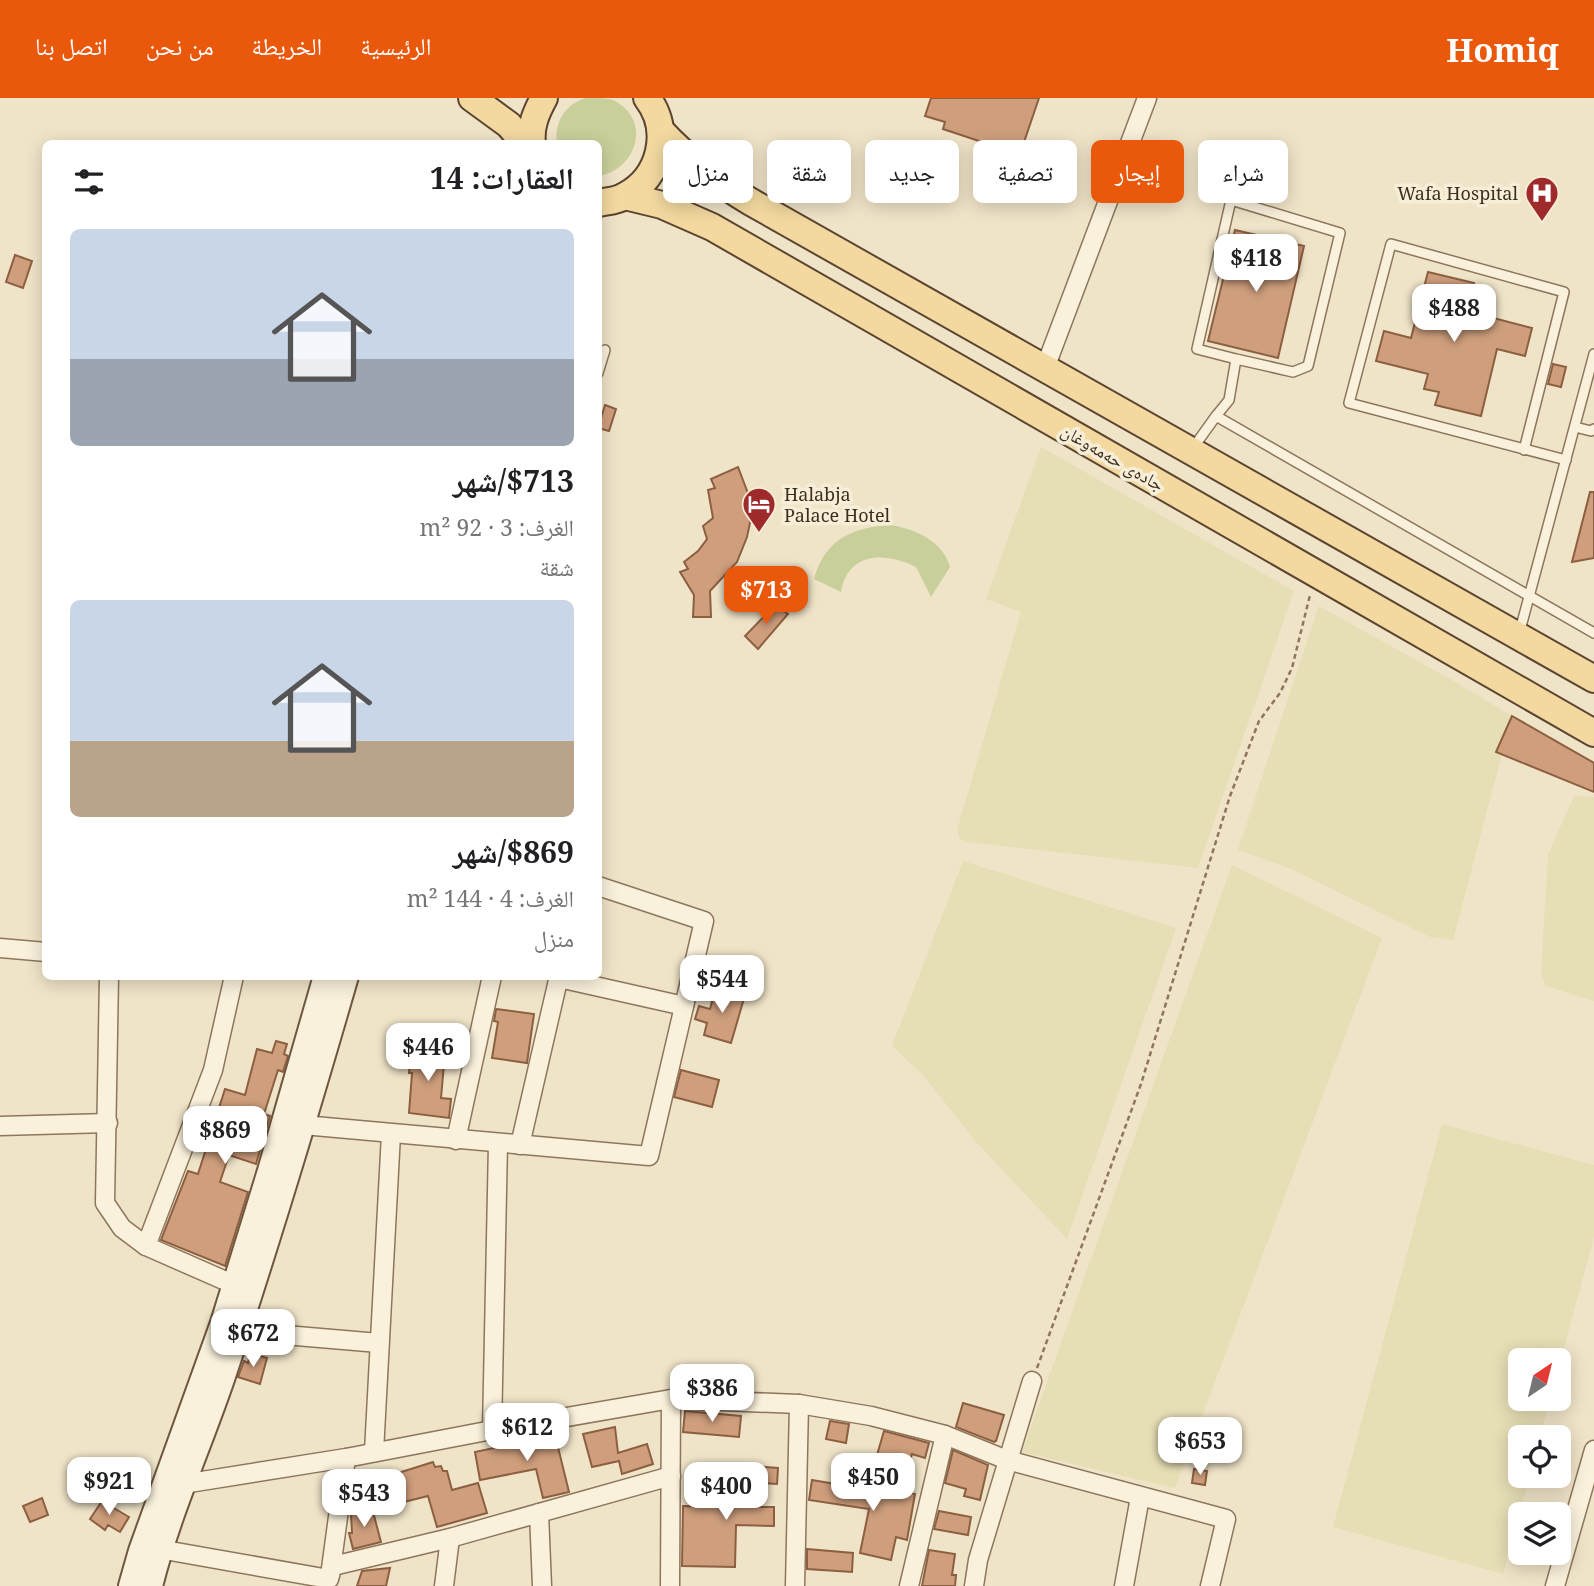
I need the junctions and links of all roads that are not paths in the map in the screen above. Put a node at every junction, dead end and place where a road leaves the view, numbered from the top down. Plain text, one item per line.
1 (472, 98) edge
2 (544, 98) edge
3 (1147, 98) edge
4 (650, 101) edge
5 (661, 131) junction
6 (522, 140) edge
7 (532, 140) edge
8 (609, 204) edge
9 (606, 350) dead end
10 (1594, 354) edge
11 (1236, 359) junction
12 (602, 362) edge
13 (1045, 368) junction
14 (1216, 416) junction
15 (1574, 427) junction
16 (1594, 429) edge
17 (1524, 450) junction
18 (1191, 451) junction
19 (1566, 460) junction
20 (1530, 596) junction
21 (1594, 633) edge
22 (1518, 636) junction
23 (1594, 678) edge
24 (1594, 733) edge
25 (602, 887) edge
26 (0, 948) edge
27 (42, 953) edge
28 (109, 980) edge
29 (233, 980) edge
30 (325, 980) edge
31 (345, 980) edge
32 (491, 980) edge
33 (558, 980) edge
34 (572, 980) edge
35 (684, 1006) junction
36 (108, 1123) junction
37 (303, 1125) junction
38 (0, 1126) edge
39 (391, 1134) junction
40 (456, 1140) junction
41 (499, 1144) junction
42 (520, 1145) junction
43 (146, 1246) junction
44 (234, 1284) junction
45 (238, 1331) junction
46 (379, 1343) junction
47 (1032, 1381) road end
48 (671, 1399) junction
49 (799, 1404) junction
50 (196, 1427) junction
51 (492, 1430) junction
52 (945, 1435) junction
53 (1594, 1450) edge
54 (374, 1452) junction
55 (346, 1458) junction
56 (1007, 1460) junction
57 (671, 1476) junction
58 (183, 1484) junction
59 (1140, 1496) junction
60 (539, 1513) junction
61 (450, 1538) junction
62 (159, 1549) junction
63 (330, 1577) edge
64 (131, 1586) edge
65 (150, 1586) edge
66 (444, 1586) edge
67 (542, 1586) edge
68 (670, 1586) edge
69 (795, 1586) edge
70 (909, 1586) edge
71 (974, 1586) edge
72 (1124, 1586) edge
73 (1210, 1586) edge
74 (1555, 1586) edge

1 - 6 main road
2 - 7 main road
3 - 13 street
4 - 5 main road
5 - 8 main road
5 - 13 main road
8 - 24 main road, جادەی حەمەوغان
9 - 12 lane
10 - 15 lane
11 - 11 lane
11 - 14 lane
13 - 18 main road
14 - 18 lane
14 - 20 lane
15 - 16 lane
15 - 19 lane
17 - 17 lane
17 - 19 lane
18 - 22 main road
19 - 20 lane
20 - 21 lane
20 - 22 lane
22 - 23 main road
25 - 35 street
26 - 27 street
28 - 36 street
29 - 43 street
30 - 44 street
31 - 37 street
32 - 40 street
33 - 42 street
34 - 35 street
35 - 42 street
36 - 38 street
36 - 43 street
37 - 39 street
37 - 45 street
39 - 40 street
39 - 46 street
40 - 41 street
41 - 42 street
41 - 51 street
43 - 44 street
44 - 50 street
45 - 46 street
45 - 50 street
46 - 54 street
47 - 56 street
48 - 49 street
48 - 51 street
48 - 57 street
49 - 52 street
49 - 69 street
50 - 58 street
50 - 64 street
51 - 54 street
52 - 56 street
52 - 70 street
53 - 74 street
54 - 55 street
55 - 58 street
55 - 63 street
56 - 59 street
56 - 71 street
57 - 60 street
57 - 68 street
58 - 62 street
59 - 72 street
59 - 73 street
60 - 61 street
60 - 67 street
61 - 63 street
61 - 66 street
62 - 63 street
62 - 65 street

